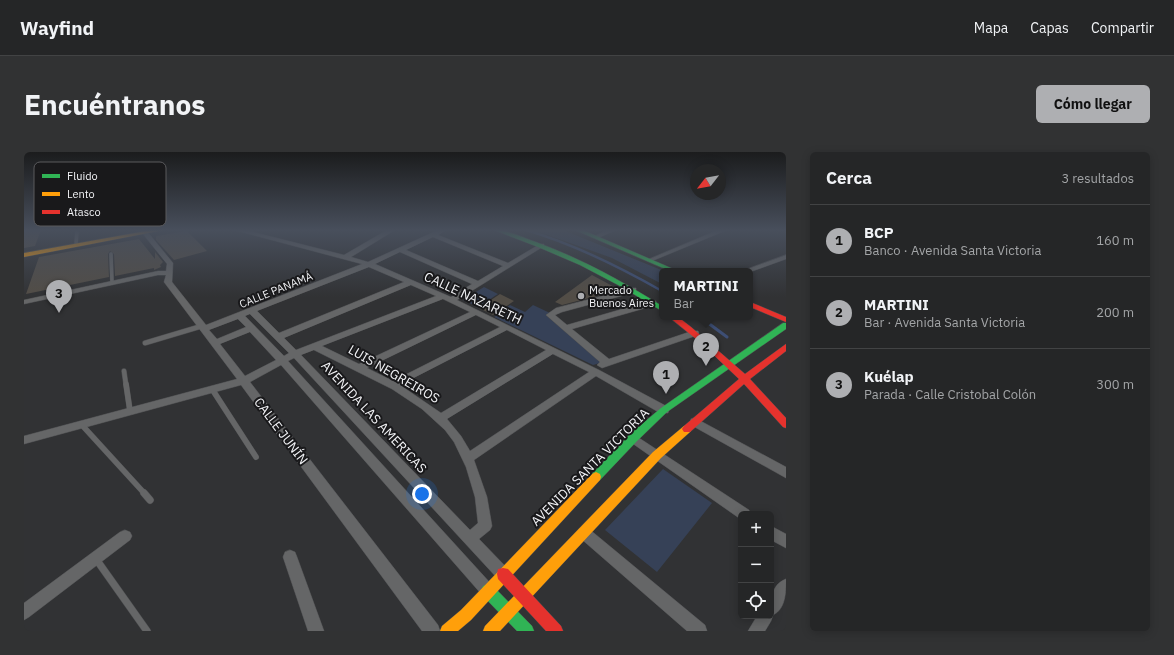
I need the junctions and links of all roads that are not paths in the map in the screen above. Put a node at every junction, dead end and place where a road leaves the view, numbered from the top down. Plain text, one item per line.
1 (38, 252) edge
2 (162, 252) edge
3 (327, 252) edge
4 (354, 252) edge
5 (396, 252) edge
6 (406, 252) edge
7 (476, 252) edge
8 (529, 252) edge
9 (558, 252) edge
10 (632, 252) edge
11 (669, 252) edge
12 (111, 254) dead end
13 (24, 255) edge
14 (346, 257) junction
15 (786, 257) edge
16 (650, 260) junction
17 (370, 264) junction
18 (508, 265) junction
19 (668, 268) edge
20 (753, 269) edge
21 (170, 273) junction
22 (411, 282) junction
23 (112, 283) junction
24 (478, 284) junction
25 (633, 290) junction
26 (443, 296) junction
27 (452, 300) junction
28 (24, 302) edge
29 (653, 303) junction
30 (753, 305) edge
31 (659, 307) edge
32 (252, 311) junction
33 (477, 312) junction
34 (240, 316) junction
35 (677, 320) edge
36 (786, 320) edge
37 (786, 325) edge
38 (203, 327) junction
39 (507, 327) junction
40 (252, 328) junction
41 (566, 328) junction
42 (695, 333) junction
43 (278, 337) junction
44 (145, 343) dead end
45 (215, 343) junction
46 (314, 346) junction
47 (786, 347) edge
48 (553, 350) junction
49 (295, 354) junction
50 (282, 360) junction
51 (607, 363) junction
52 (729, 364) junction
53 (359, 368) junction
54 (124, 371) dead end
55 (594, 371) junction
56 (745, 379) junction
57 (243, 381) junction
58 (391, 386) junction
59 (212, 389) junction
60 (664, 410) junction
61 (130, 411) junction
62 (440, 418) junction
63 (695, 422) junction
64 (81, 424) junction
65 (786, 424) edge
66 (633, 438) junction
67 (24, 440) edge
68 (657, 455) junction
69 (256, 457) dead end
70 (468, 458) junction
71 (786, 473) edge
72 (150, 500) dead end
73 (740, 511) edge
74 (584, 533) junction
75 (774, 534) edge
76 (125, 536) dead end
77 (469, 539) junction
78 (786, 542) edge
79 (290, 557) dead end
80 (95, 559) junction
81 (503, 574) junction
82 (786, 586) edge
83 (488, 591) junction
84 (524, 597) junction
85 (774, 604) edge
86 (24, 612) edge
87 (509, 612) junction
88 (764, 619) edge
89 (148, 631) edge
90 (316, 631) edge
91 (432, 631) edge
92 (447, 631) edge
93 (490, 631) edge
94 (526, 631) edge
95 (556, 631) edge
96 (699, 631) edge
97 (756, 631) edge

1 - 13 main road
2 - 21 street, CALLE JUNÍN
3 - 14 street, CALLE NAZARETH
4 - 14 street
5 - 17 street, CALLE PANAMÁ
6 - 24 street
7 - 18 street
8 - 18 street
9 - 25 main road
10 - 16 main road
11 - 16 street
12 - 23 lane
14 - 17 street, CALLE NAZARETH
15 - 20 street
16 - 19 main road
17 - 22 street, CALLE NAZARETH
17 - 32 street, CALLE PANAMÁ
18 - 24 street
21 - 23 street
21 - 38 street, CALLE JUNÍN
22 - 26 street, CALLE NAZARETH
22 - 43 street
23 - 28 street
24 - 27 street
25 - 29 main road
25 - 41 street
26 - 27 street, CALLE NAZARETH
26 - 46 street
27 - 33 street, CALLE NAZARETH
29 - 31 main road
29 - 41 street
30 - 36 main road
32 - 34 street, CALLE PANAMÁ
32 - 43 street, AVENIDA LAS AMERICAS
33 - 39 street, CALLE NAZARETH
33 - 53 street
34 - 38 street, CALLE PANAMÁ
34 - 40 street
35 - 42 main road
37 - 52 main road, AVENIDA SANTA VICTORIA
38 - 44 lane
38 - 45 street, CALLE JUNÍN
39 - 48 street, CALLE NAZARETH
39 - 58 street
40 - 45 street
40 - 50 street
41 - 51 street
42 - 51 street
42 - 52 main road
43 - 49 street, AVENIDA LAS AMERICAS
45 - 57 street, CALLE JUNÍN
46 - 49 street
46 - 53 street, LUIS NEGREIROS
47 - 56 main road
48 - 55 street, CALLE NAZARETH
48 - 62 street
49 - 50 street
49 - 77 street, AVENIDA LAS AMERICAS
50 - 57 street
50 - 83 street
51 - 55 street
52 - 56 main road
52 - 60 main road, AVENIDA SANTA VICTORIA
53 - 58 street, LUIS NEGREIROS
54 - 61 lane
55 - 60 street, CALLE NAZARETH
55 - 70 street
56 - 63 main road
56 - 65 main road
57 - 59 street
57 - 91 street, CALLE JUNÍN
58 - 62 street, LUIS NEGREIROS
59 - 61 street
59 - 69 lane
60 - 66 main road, AVENIDA SANTA VICTORIA
61 - 64 street
62 - 70 street, LUIS NEGREIROS
63 - 68 main road
63 - 71 street
64 - 67 street
64 - 72 lane
66 - 68 street
66 - 81 main road, AVENIDA SANTA VICTORIA
68 - 73 street
68 - 74 main road
70 - 77 street, LUIS NEGREIROS
74 - 84 main road
74 - 96 street
75 - 78 street
76 - 80 street
77 - 81 street, AVENIDA LAS AMERICAS
79 - 90 street
80 - 86 street
80 - 89 lane
81 - 83 main road, AVENIDA SANTA VICTORIA
81 - 84 main road, AVENIDA LAS AMERICAS
82 - 85 street
83 - 87 main road
83 - 92 main road, AVENIDA SANTA VICTORIA
84 - 87 main road
84 - 95 main road, AVENIDA LAS AMERICAS
87 - 93 main road
87 - 94 main road
88 - 97 street

